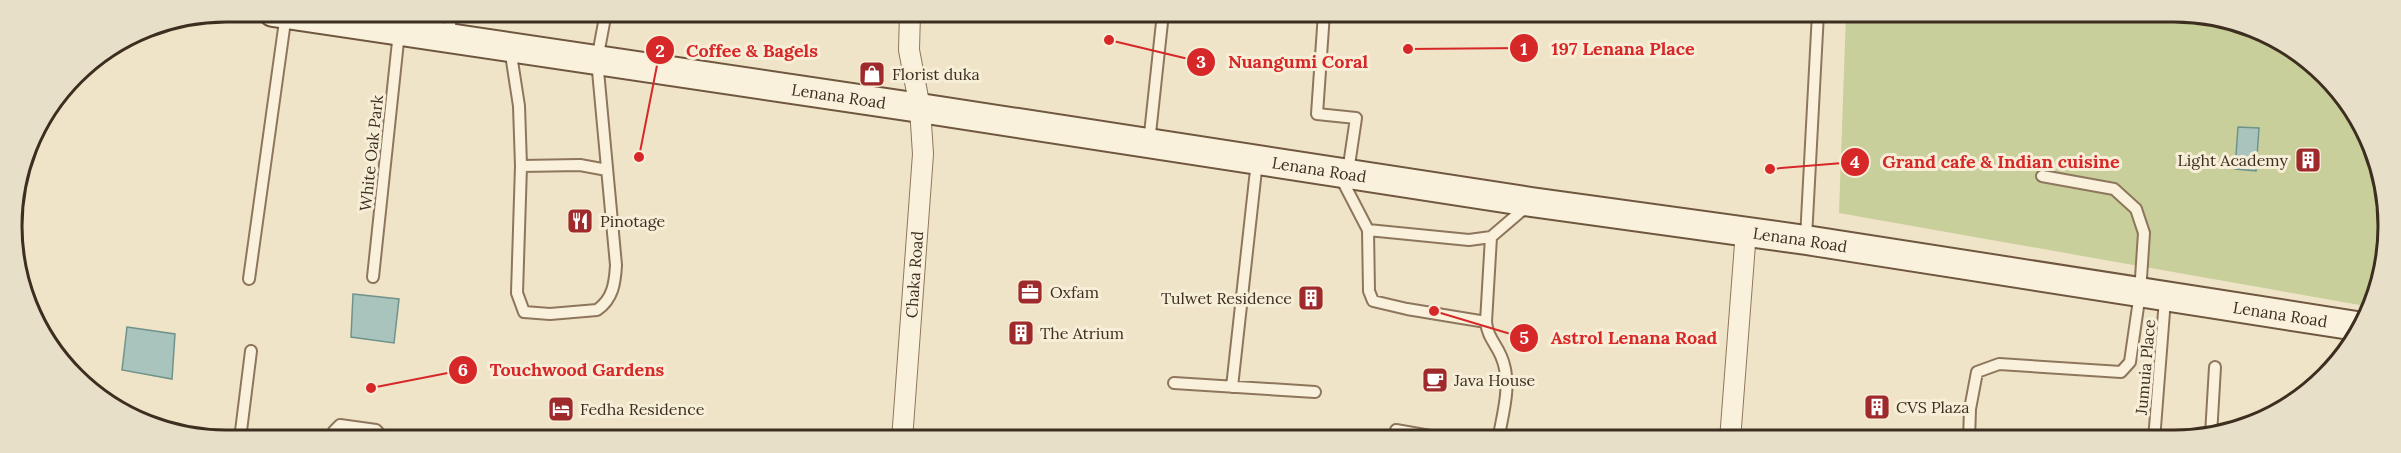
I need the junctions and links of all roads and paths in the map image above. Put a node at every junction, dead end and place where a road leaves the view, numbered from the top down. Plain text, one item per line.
1 (1323, 22) edge
2 (1818, 22) edge
3 (278, 23) edge
4 (342, 23) edge
5 (604, 23) edge
6 (910, 23) edge
7 (1162, 23) edge
8 (450, 25) edge
9 (399, 32) junction
10 (510, 47) junction
11 (597, 60) junction
12 (920, 108) junction
13 (1149, 144) junction
14 (1257, 160) junction
15 (521, 166) junction
16 (606, 170) junction
17 (1343, 174) junction
18 (2042, 176) dead end
19 (1531, 202) junction
20 (1368, 230) junction
21 (1746, 231) junction
22 (1491, 237) junction
23 (1806, 240) junction
24 (373, 277) dead end
25 (249, 279) dead end
26 (2153, 294) junction
27 (1486, 322) junction
28 (2352, 325) edge
29 (251, 351) dead end
30 (2215, 367) dead end
31 (1174, 383) dead end
32 (1232, 387) junction
33 (1315, 392) dead end
34 (2211, 427) edge
35 (1396, 429) dead end
36 (241, 430) edge
37 (335, 430) edge
38 (376, 430) edge
39 (903, 430) edge
40 (1401, 430) edge
41 (1500, 430) edge
42 (1731, 430) edge
43 (1969, 430) edge
44 (2154, 430) edge

1 - 17 lane
2 - 23 lane
3 - 25 lane
4 - 9 street, Lenana Road
5 - 11 lane
6 - 12 street, Chaka Road
7 - 13 lane
8 - 9 street, Lenana Road
8 - 10 street, Lenana Road
9 - 24 lane, White Oak Park
10 - 11 street, Lenana Road
10 - 15 lane
11 - 12 street, Lenana Road
11 - 16 lane
12 - 13 street, Lenana Road
12 - 39 street, Chaka Road
13 - 14 street, Lenana Road
14 - 17 street, Lenana Road
14 - 32 lane
15 - 16 lane
15 - 16 lane
17 - 19 street, Lenana Road
17 - 20 lane
18 - 26 lane
19 - 21 street, Lenana Road
19 - 22 lane
20 - 22 lane
20 - 27 lane
21 - 23 street, Lenana Road
21 - 42 street
22 - 27 lane
23 - 26 street, Lenana Road
26 - 28 street, Lenana Road
26 - 43 lane
26 - 44 lane, Jumuia Place
27 - 41 lane
29 - 36 lane
30 - 34 lane
31 - 32 lane
32 - 33 lane
35 - 40 lane
37 - 38 lane

